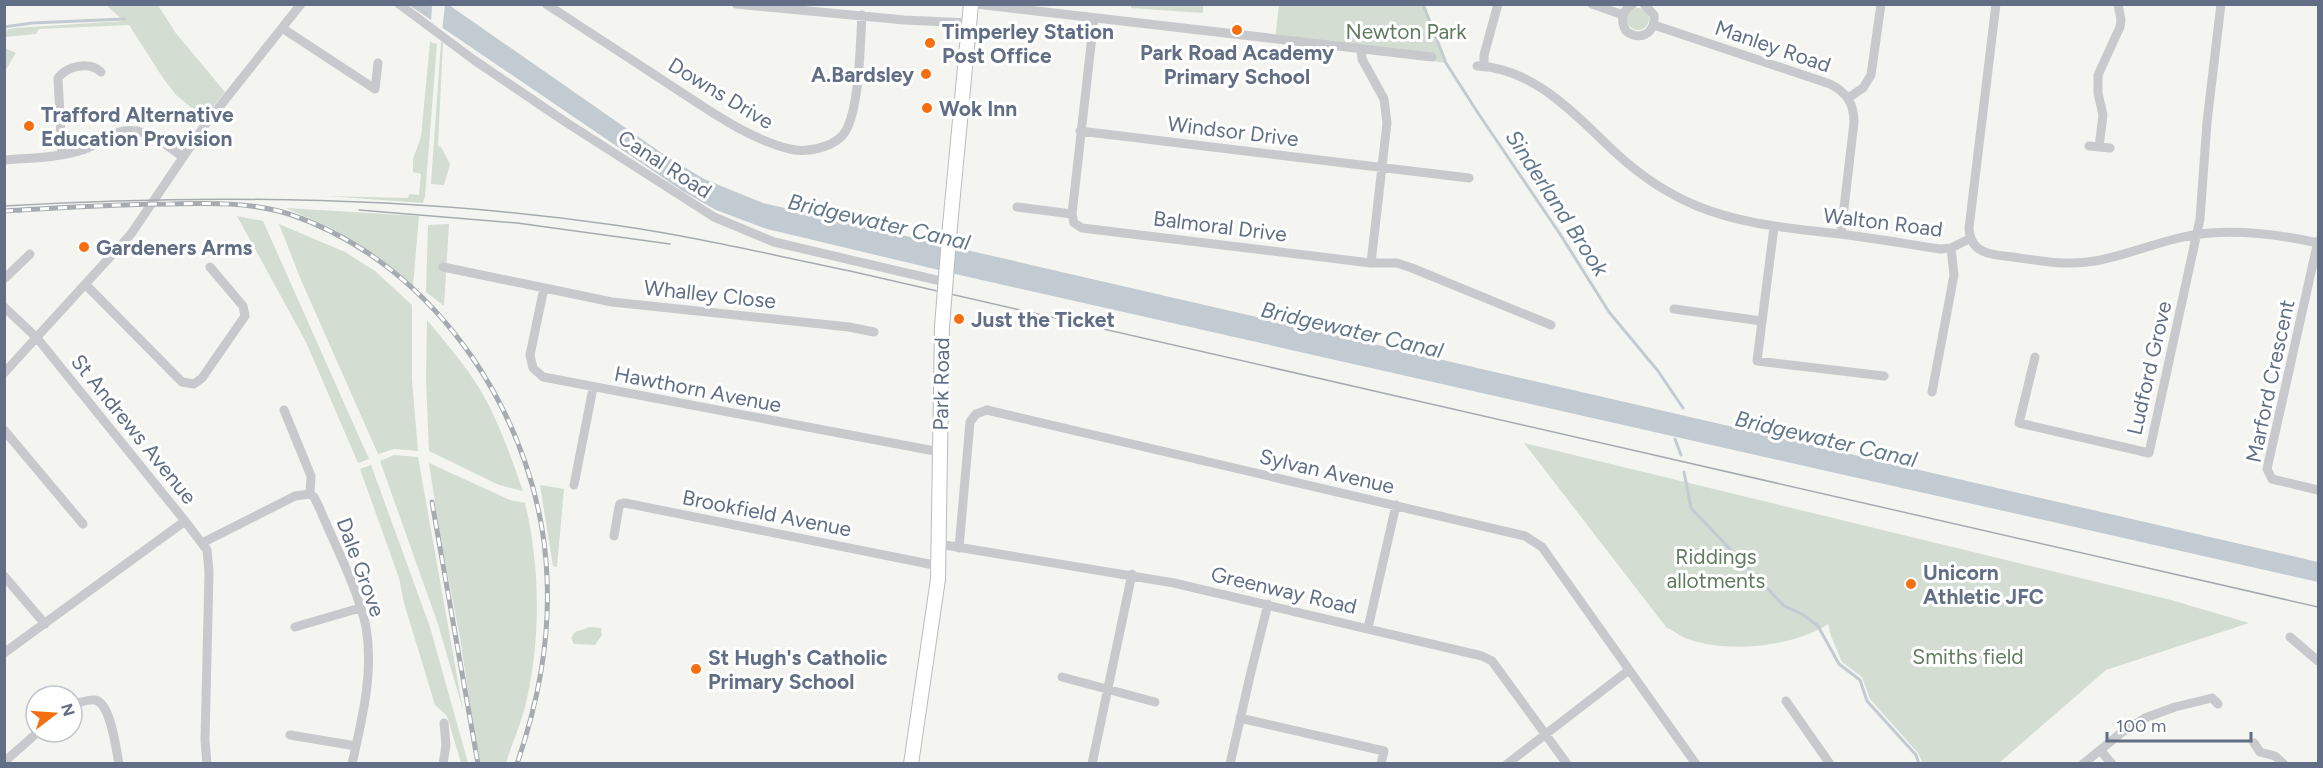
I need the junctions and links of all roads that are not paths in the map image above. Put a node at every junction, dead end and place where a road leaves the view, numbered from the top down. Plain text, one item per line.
1 (301, 4) edge
2 (399, 4) edge
3 (546, 4) edge
4 (736, 4) edge
5 (971, 4) edge
6 (976, 4) edge
7 (1071, 4) edge
8 (1498, 4) edge
9 (1592, 4) edge
10 (1633, 4) edge
11 (1644, 4) edge
12 (1881, 4) edge
13 (1996, 4) edge
14 (2118, 4) edge
15 (2221, 4) edge
16 (862, 15) junction
17 (1070, 15) junction
18 (1623, 15) junction
19 (1094, 18) junction
20 (969, 23) junction
21 (1654, 26) junction
22 (282, 28) junction
23 (1360, 49) junction
24 (1432, 57) dead end
25 (378, 63) dead end
26 (101, 72) dead end
27 (1848, 98) junction
28 (1080, 131) junction
29 (2089, 146) dead end
30 (62, 154) junction
31 (183, 157) junction
32 (4, 160) edge
33 (1381, 166) junction
34 (1469, 178) dead end
35 (1017, 207) dead end
36 (1072, 214) junction
37 (1774, 227) junction
38 (1841, 234) junction
39 (2196, 234) junction
40 (1971, 238) junction
41 (2318, 242) edge
42 (1951, 248) junction
43 (30, 254) dead end
44 (1371, 263) junction
45 (210, 267) dead end
46 (443, 267) dead end
47 (6, 276) edge
48 (945, 282) junction
49 (86, 285) junction
50 (544, 288) junction
51 (6, 308) edge
52 (1674, 309) dead end
53 (1762, 321) junction
54 (1551, 325) dead end
55 (874, 332) dead end
56 (37, 338) junction
57 (2035, 357) dead end
58 (4, 373) edge
59 (1884, 376) dead end
60 (593, 388) junction
61 (1932, 392) dead end
62 (284, 410) dead end
63 (4, 430) edge
64 (940, 452) junction
65 (574, 485) dead end
66 (2319, 490) edge
67 (310, 494) junction
68 (1396, 505) junction
69 (185, 521) junction
70 (83, 524) dead end
71 (614, 536) dead end
72 (202, 543) junction
73 (939, 544) junction
74 (959, 548) junction
75 (939, 566) junction
76 (1132, 574) junction
77 (4, 576) edge
78 (1268, 604) junction
79 (360, 608) junction
80 (45, 624) junction
81 (295, 627) dead end
82 (1368, 628) junction
83 (2290, 637) dead end
84 (4, 653) edge
85 (2319, 661) edge
86 (1629, 670) junction
87 (1062, 677) dead end
88 (1108, 690) junction
89 (2215, 697) dead end
90 (1785, 701) dead end
91 (84, 702) edge
92 (1155, 704) dead end
93 (1240, 718) junction
94 (444, 723) dead end
95 (1545, 734) junction
96 (290, 735) dead end
97 (2253, 743) dead end
98 (24, 744) edge
99 (356, 746) junction
100 (2102, 751) junction
101 (2260, 752) junction
102 (4, 762) edge
103 (2253, 762) dead end
104 (119, 764) edge
105 (207, 764) edge
106 (352, 764) edge
107 (443, 764) edge
108 (911, 764) edge
109 (1092, 764) edge
110 (1230, 764) edge
111 (1381, 764) edge
112 (1507, 764) edge
113 (1567, 764) edge
114 (1696, 764) edge
115 (1830, 764) edge
116 (2083, 764) edge
117 (2112, 764) edge
118 (2284, 764) edge

1 - 22 street
2 - 48 street, Canal Road
3 - 16 street, Downs Drive
4 - 16 street
5 - 20 main road, Park Road
6 - 17 street
7 - 17 street
8 - 37 street, Walton Road
9 - 18 street
10 - 18 street
11 - 21 street
12 - 27 street
13 - 40 street
14 - 29 street
15 - 39 street
16 - 20 street
17 - 19 street
18 - 21 street
19 - 23 street
19 - 28 street
20 - 48 main road, Park Road, bridge
21 - 27 street, Manley Road
22 - 25 street
22 - 31 street
23 - 24 street
23 - 33 street
26 - 30 street
27 - 38 street, Manley Road
28 - 33 street, Windsor Drive
28 - 36 street
30 - 31 street
30 - 32 street
31 - 49 street
33 - 34 street, Windsor Drive
33 - 44 street
35 - 36 street
36 - 44 street, Balmoral Drive
37 - 38 street, Walton Road
37 - 53 street
38 - 42 street, Walton Road
39 - 40 street, Walton Road
39 - 41 street, Walton Road
39 - 57 street, Ludford Grove
40 - 42 street, Walton Road
41 - 66 street, Marford Crescent
42 - 61 street
43 - 47 street
44 - 54 street, Balmoral Drive
45 - 49 street
46 - 50 street, Whalley Close
48 - 64 main road, Park Road, bridge
49 - 56 street
50 - 55 street, Whalley Close
50 - 60 street, Hawthorn Avenue
51 - 56 street, St Andrews Avenue
52 - 53 street
53 - 59 street
56 - 58 street
56 - 69 street, St Andrews Avenue
60 - 64 street, Hawthorn Avenue
60 - 65 street
62 - 67 street
63 - 70 street
64 - 73 main road, Park Road
67 - 72 street
67 - 79 street, Dale Grove
68 - 74 street, Sylvan Avenue
68 - 82 street
68 - 86 street, Sylvan Avenue
69 - 72 street, St Andrews Avenue
69 - 80 street
71 - 75 street, Brookfield Avenue
72 - 105 street
73 - 74 street, Greenway Road
73 - 75 main road, Park Road
74 - 76 street, Greenway Road
75 - 108 main road, Park Road
76 - 78 street, Greenway Road
76 - 88 street
77 - 80 street
78 - 82 street, Greenway Road
78 - 93 street
79 - 81 street
79 - 99 street, Dale Grove
80 - 84 street
82 - 95 street, Greenway Road
83 - 85 street
86 - 95 street
86 - 114 street, Sylvan Avenue
87 - 88 street
88 - 92 street
88 - 109 street
89 - 100 street
90 - 115 street
91 - 104 street
93 - 110 street
93 - 111 street
94 - 107 street
95 - 112 street
95 - 113 street, Greenway Road
96 - 99 street
97 - 101 street
98 - 102 street
99 - 106 street, Dale Grove
100 - 116 street
100 - 117 street
101 - 103 street
101 - 118 street

